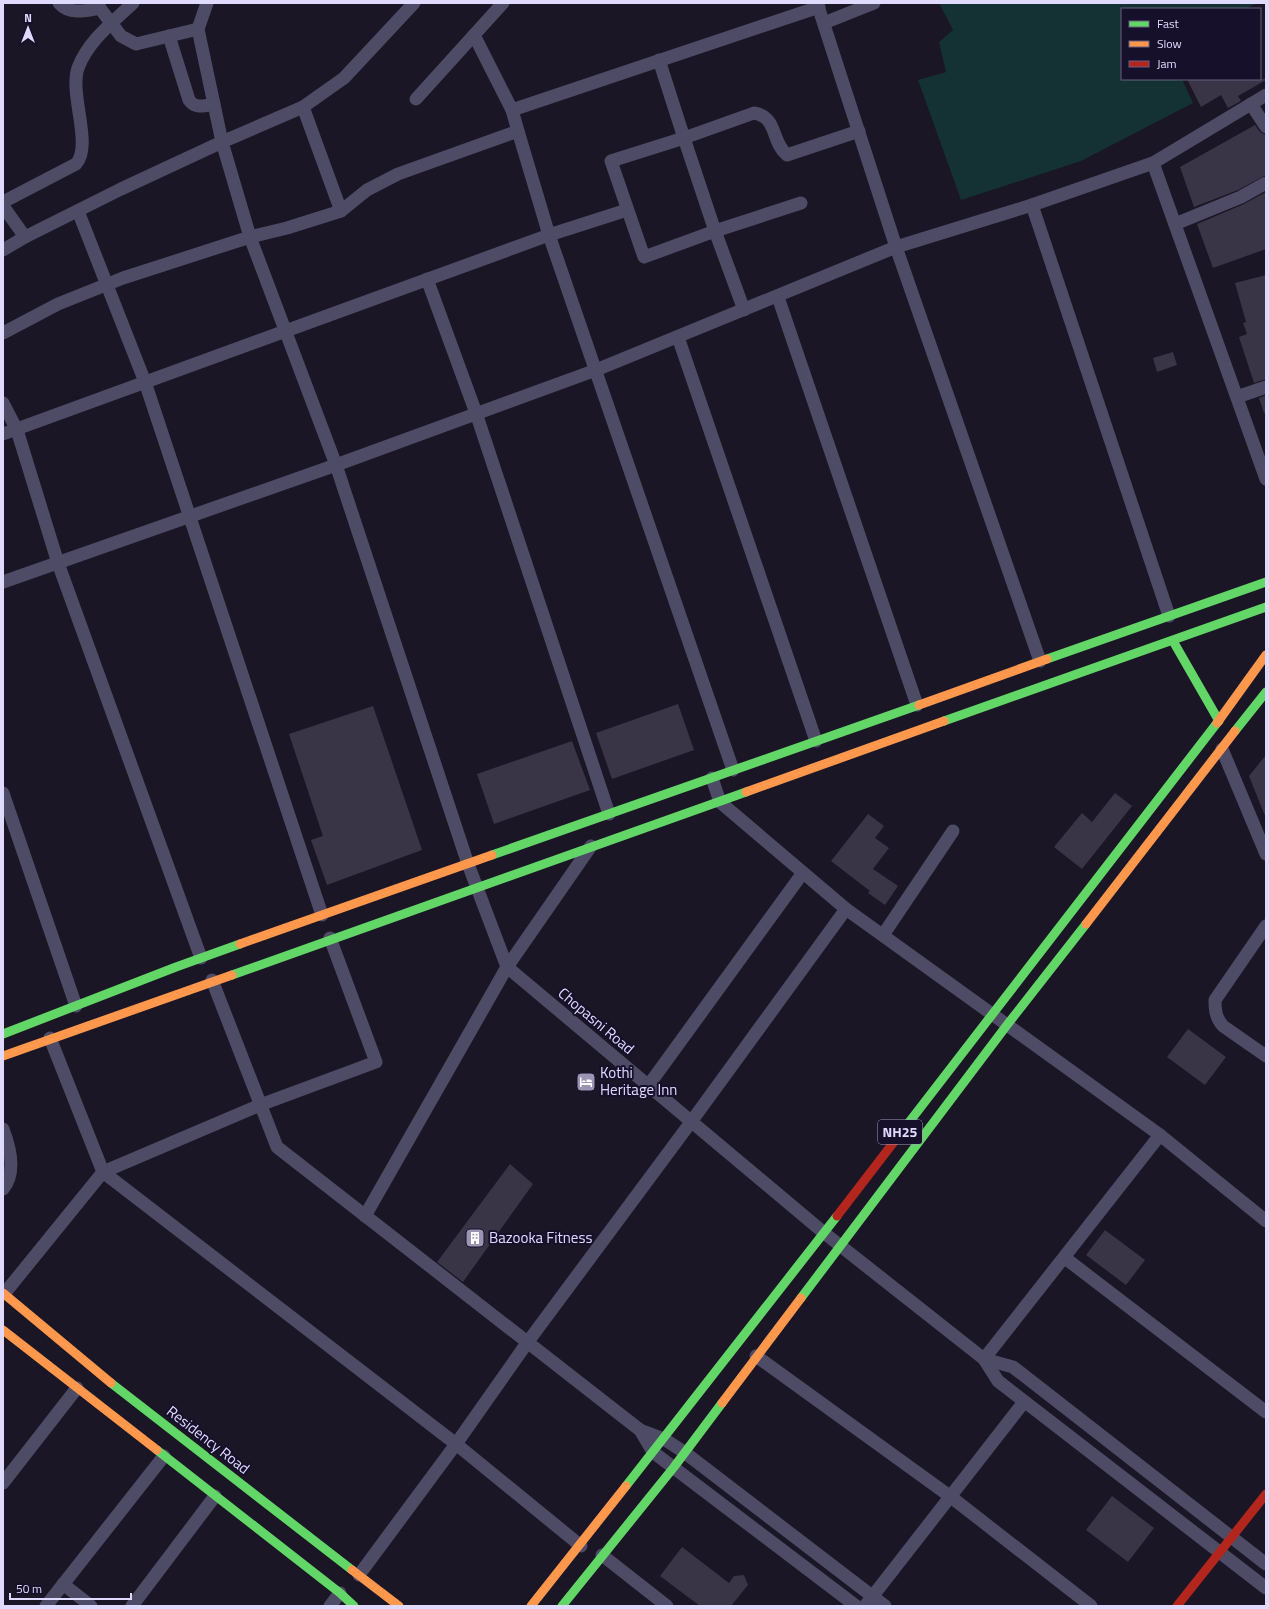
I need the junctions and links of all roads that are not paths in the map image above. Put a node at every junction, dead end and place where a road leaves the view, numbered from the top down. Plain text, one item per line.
1 (59, 3) edge
2 (133, 3) edge
3 (207, 3) edge
4 (414, 3) edge
5 (503, 3) edge
6 (874, 3) edge
7 (818, 5) edge
8 (98, 6) edge
9 (111, 22) junction
10 (824, 23) junction
11 (198, 29) junction
12 (474, 35) junction
13 (169, 36) junction
14 (659, 60) junction
15 (1266, 95) edge
16 (416, 99) dead end
17 (214, 104) junction
18 (1251, 104) junction
19 (303, 107) junction
20 (512, 110) junction
21 (1266, 127) edge
22 (518, 131) junction
23 (859, 132) junction
24 (684, 138) junction
25 (222, 142) junction
26 (1153, 163) junction
27 (1266, 183) edge
28 (3, 202) edge
29 (801, 203) dead end
30 (1032, 205) junction
31 (3, 206) edge
32 (78, 210) junction
33 (627, 210) junction
34 (341, 211) junction
35 (1175, 224) junction
36 (715, 231) junction
37 (549, 235) junction
38 (250, 236) junction
39 (25, 237) junction
40 (896, 247) junction
41 (3, 250) edge
42 (427, 279) junction
43 (108, 284) junction
44 (778, 297) junction
45 (744, 310) junction
46 (286, 331) junction
47 (3, 333) edge
48 (678, 337) junction
49 (596, 370) junction
50 (145, 382) junction
51 (1266, 387) edge
52 (1237, 397) junction
53 (3, 403) edge
54 (476, 413) junction
55 (17, 430) junction
56 (3, 434) edge
57 (336, 465) junction
58 (1266, 479) edge
59 (189, 516) junction
60 (58, 562) junction
61 (3, 582) edge
62 (1266, 582) edge
63 (1266, 607) edge
64 (1169, 616) junction
65 (1173, 641) junction
66 (1266, 655) edge
67 (1040, 661) junction
68 (1266, 692) edge
69 (917, 705) junction
70 (1218, 721) junction
71 (816, 741) junction
72 (1222, 749) junction
73 (733, 770) junction
74 (712, 778) junction
75 (3, 793) edge
76 (720, 802) junction
77 (609, 814) junction
78 (953, 831) dead end
79 (591, 846) junction
80 (1266, 854) edge
81 (468, 864) junction
82 (802, 874) junction
83 (476, 887) junction
84 (846, 909) junction
85 (322, 915) junction
86 (1266, 926) edge
87 (883, 935) junction
88 (330, 938) junction
89 (201, 958) junction
90 (507, 967) junction
91 (212, 980) junction
92 (76, 1006) junction
93 (990, 1014) junction
94 (1007, 1025) junction
95 (3, 1034) edge
96 (50, 1038) junction
97 (3, 1056) edge
98 (1266, 1056) edge
99 (648, 1086) junction
100 (260, 1105) junction
101 (691, 1122) junction
102 (3, 1129) edge
103 (1160, 1135) junction
104 (103, 1172) junction
105 (3, 1189) edge
106 (366, 1216) junction
107 (1266, 1221) edge
108 (823, 1232) junction
109 (840, 1246) junction
110 (1065, 1258) junction
111 (3, 1294) edge
112 (3, 1330) edge
113 (527, 1343) junction
114 (756, 1356) junction
115 (984, 1359) junction
116 (77, 1388) junction
117 (1024, 1402) junction
118 (1266, 1412) edge
119 (640, 1430) junction
120 (664, 1439) junction
121 (456, 1444) junction
122 (653, 1452) junction
123 (684, 1452) junction
124 (164, 1456) junction
125 (674, 1467) junction
126 (3, 1483) edge
127 (1266, 1494) edge
128 (215, 1496) junction
129 (950, 1497) junction
130 (1232, 1537) junction
131 (581, 1546) junction
132 (1220, 1553) junction
133 (602, 1556) junction
134 (1266, 1564) edge
135 (359, 1575) junction
136 (63, 1584) junction
137 (1266, 1588) edge
138 (340, 1593) junction
139 (869, 1601) edge
140 (46, 1606) edge
141 (91, 1606) edge
142 (132, 1606) edge
143 (330, 1606) edge
144 (354, 1606) edge
145 (399, 1606) edge
146 (531, 1606) edge
147 (562, 1606) edge
148 (667, 1606) edge
149 (856, 1606) edge
150 (885, 1606) edge
151 (1091, 1606) edge
152 (1177, 1606) edge

1 - 8 street
2 - 9 street
3 - 11 street
4 - 19 street
5 - 12 street
6 - 10 street
7 - 10 street
7 - 14 street
8 - 9 street
9 - 13 street
9 - 28 street
10 - 23 street
11 - 13 street
11 - 17 street, Chopasni Road
12 - 16 street
12 - 20 street
13 - 17 street
14 - 20 street
14 - 24 street
15 - 18 street
17 - 25 street, Chopasni Road
18 - 21 street
18 - 26 street
19 - 25 street
19 - 34 street
20 - 22 street
22 - 34 street
22 - 37 street
23 - 24 street
23 - 40 street
24 - 33 street
24 - 36 street
25 - 32 street
25 - 38 street, Chopasni Road
26 - 30 street
26 - 35 street
27 - 35 street
29 - 36 street
30 - 40 street
30 - 64 street
31 - 39 street
32 - 39 street
32 - 43 street
33 - 36 street
33 - 37 street
34 - 38 street
35 - 52 street
36 - 45 street
37 - 42 street
37 - 49 street
38 - 43 street
38 - 46 street, Chopasni Road
39 - 41 street
40 - 44 street
40 - 67 street
42 - 46 street
42 - 54 street
43 - 47 street
43 - 50 street
44 - 45 street
44 - 69 street
45 - 48 street
46 - 50 street
46 - 57 street, Chopasni Road
48 - 49 street
48 - 71 street
49 - 54 street
49 - 73 street
50 - 55 street
50 - 59 street
51 - 52 street
52 - 58 street
53 - 55 street
54 - 57 street
54 - 77 street
55 - 56 street
55 - 60 street
57 - 59 street
57 - 81 street, Chopasni Road
59 - 60 street
59 - 85 street
60 - 61 street
60 - 89 street
62 - 64 main road
63 - 65 main road
64 - 67 main road
65 - 70 main road
65 - 76 main road
66 - 70 main road, NH25
67 - 69 main road
68 - 72 main road, NH25
69 - 71 main road
70 - 93 main road, NH25
71 - 73 main road
72 - 80 street
72 - 94 main road, NH25
73 - 74 main road
74 - 76 street
74 - 77 main road
75 - 92 street
76 - 79 main road
76 - 82 street
77 - 81 main road
78 - 87 street
79 - 83 main road
79 - 90 street
81 - 83 street, Chopasni Road
81 - 85 main road
82 - 84 street
82 - 99 street
83 - 88 main road
83 - 90 street, Chopasni Road
84 - 87 street
84 - 101 street
85 - 89 main road
86 - 98 street
87 - 93 street
88 - 91 main road
88 - 100 street
89 - 92 main road
90 - 99 street, Chopasni Road
90 - 106 street
91 - 96 main road
91 - 100 street
92 - 95 main road
93 - 94 street
93 - 108 main road, NH25
94 - 103 street
94 - 109 main road, NH25
96 - 97 main road
96 - 104 street
99 - 101 street, Chopasni Road
100 - 104 street
100 - 106 street
101 - 108 street, Chopasni Road
101 - 113 street
102 - 105 street
103 - 107 street
103 - 110 street
104 - 111 street
104 - 121 street
106 - 113 street
108 - 109 street, Chopasni Road
108 - 120 main road, NH25
109 - 114 main road, NH25
109 - 115 street, Chopasni Road
110 - 115 street
110 - 118 street
111 - 135 main road, Residency Road
112 - 116 main road
113 - 119 street
113 - 121 street
114 - 123 main road, NH25
114 - 129 street
115 - 117 street
115 - 130 street
116 - 124 main road
116 - 126 street
117 - 129 street
117 - 132 street
119 - 120 street
119 - 122 street
120 - 122 main road, NH25
120 - 123 street
121 - 131 street
121 - 135 street
122 - 125 street
122 - 131 main road, NH25
123 - 125 main road, NH25
123 - 139 street
124 - 128 main road
124 - 136 street
125 - 133 main road, NH25
125 - 149 street
127 - 130 main road
128 - 138 main road
128 - 142 street
129 - 139 street
129 - 151 street
130 - 132 main road
130 - 134 street
131 - 146 main road, NH25
132 - 137 street
132 - 152 main road
133 - 147 main road, NH25
133 - 148 street
135 - 145 main road, Residency Road
136 - 140 street
136 - 141 street
138 - 143 street
138 - 144 main road
139 - 150 street

